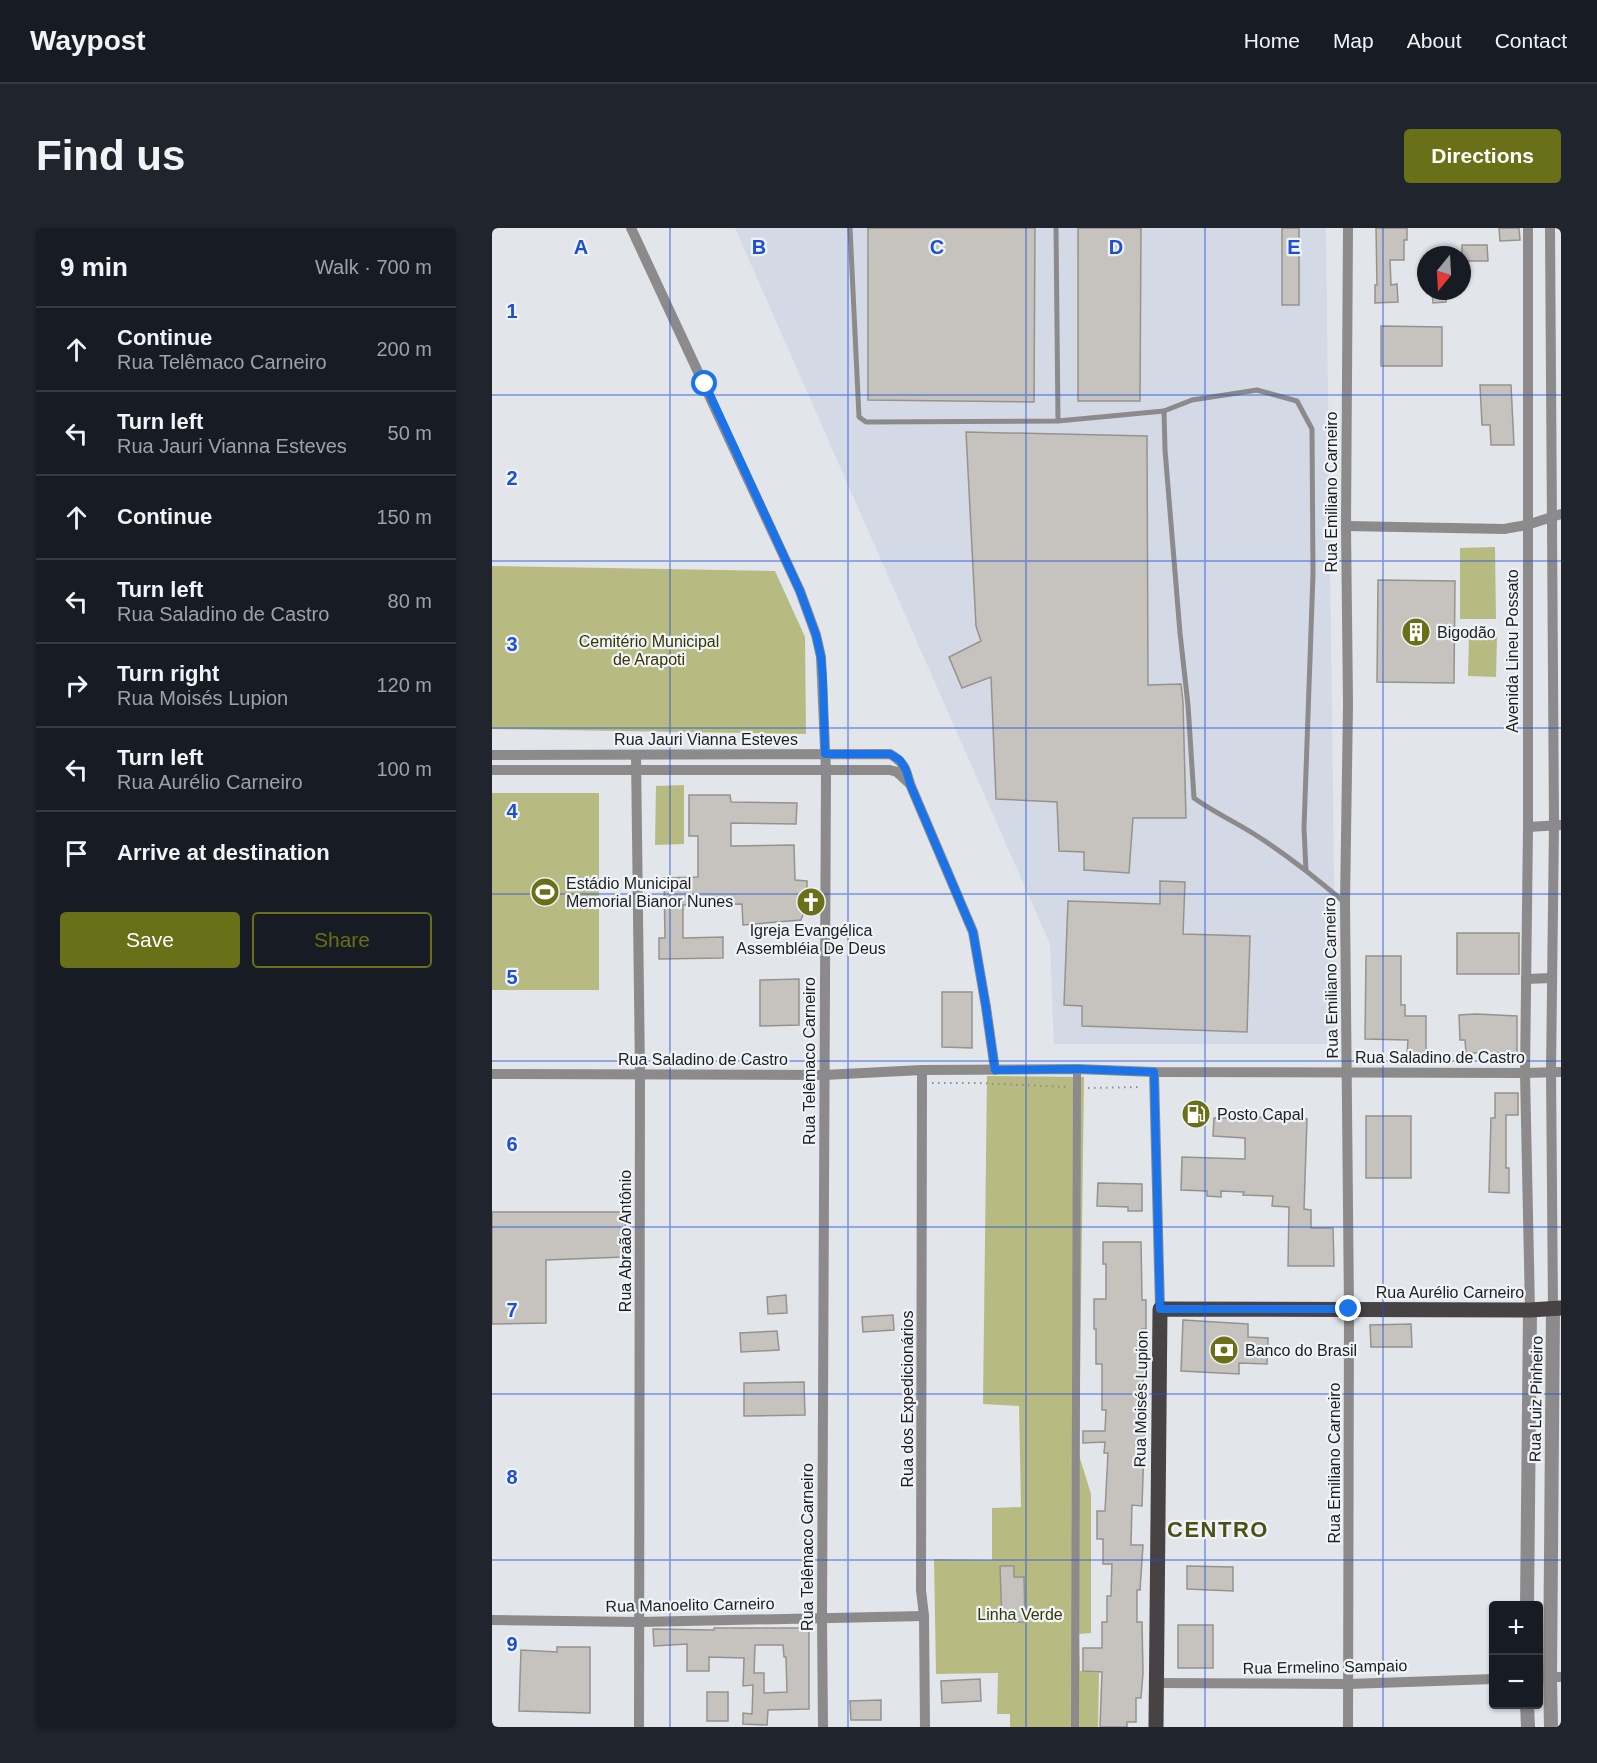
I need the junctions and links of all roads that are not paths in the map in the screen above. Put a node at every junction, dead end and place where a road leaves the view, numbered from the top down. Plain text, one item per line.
1 (631, 228) edge
2 (850, 228) edge
3 (1056, 228) edge
4 (1348, 228) edge
5 (1528, 228) edge
6 (1550, 228) edge
7 (1556, 357) edge
8 (1164, 411) junction
9 (1058, 421) junction
10 (1557, 515) edge
11 (1527, 525) junction
12 (1346, 526) junction
13 (825, 754) junction
14 (492, 755) edge
15 (636, 755) junction
16 (636, 769) junction
17 (492, 770) edge
18 (826, 771) junction
19 (910, 784) junction
20 (1557, 825) edge
21 (1528, 828) junction
22 (1306, 871) junction
23 (1345, 903) junction
24 (1552, 978) junction
25 (1526, 979) junction
26 (1077, 1069) junction
27 (922, 1070) junction
28 (995, 1070) junction
29 (1556, 1071) edge
30 (1154, 1072) junction
31 (1347, 1072) junction
32 (1526, 1073) junction
33 (492, 1074) edge
34 (640, 1074) junction
35 (824, 1075) junction
36 (1557, 1308) edge
37 (1160, 1309) junction
38 (1349, 1309) junction
39 (1530, 1310) junction
40 (1527, 1601) edge
41 (924, 1616) junction
42 (822, 1618) junction
43 (492, 1620) edge
44 (639, 1622) junction
45 (1550, 1677) edge
46 (1489, 1679) edge
47 (1156, 1683) junction
48 (1348, 1684) junction
49 (1527, 1709) edge
50 (639, 1727) edge
51 (823, 1727) edge
52 (925, 1727) edge
53 (1075, 1727) edge
54 (1156, 1727) edge
55 (1348, 1727) edge
56 (1528, 1727) edge
57 (1551, 1727) edge

1 - 13 street, Rua Telêmaco Carneiro
2 - 9 lane
3 - 9 lane
4 - 12 street, Rua Emiliano Carneiro
5 - 11 street, Avenida Lineu Possato
6 - 7 street
7 - 10 street
8 - 9 lane
8 - 22 lane
8 - 22 lane
10 - 11 street
10 - 20 street
11 - 12 street
11 - 21 street, Avenida Lineu Possato
12 - 23 street, Rua Emiliano Carneiro
13 - 15 street, Rua Jauri Vianna Esteves
13 - 18 street, Rua Telêmaco Carneiro
13 - 19 street, Rua Jauri Vianna Esteves
14 - 15 street, Rua Jauri Vianna Esteves
15 - 16 street, Rua Abraão Antônio
16 - 17 street, Rua Jauri Vianna Esteves
16 - 18 street, Rua Jauri Vianna Esteves
16 - 34 street, Rua Abraão Antônio
18 - 19 street, Rua Jauri Vianna Esteves
18 - 35 street, Rua Telêmaco Carneiro
19 - 28 street
20 - 21 street
20 - 24 street
21 - 25 street, Avenida Lineu Possato
22 - 23 lane
23 - 31 street, Rua Emiliano Carneiro
24 - 25 street
24 - 29 street
25 - 32 street, Avenida Lineu Possato
26 - 28 street, Rua Saladino de Castro
26 - 30 street, Rua Saladino de Castro
26 - 53 street
27 - 28 street, Rua Saladino de Castro
27 - 35 street, Rua Saladino de Castro
27 - 41 street, Rua dos Expedicionários
29 - 32 street, Rua Saladino de Castro
29 - 36 street, Rua Luiz Pinheiro
30 - 31 street, Rua Saladino de Castro
30 - 37 street, Rua Moisés Lupion
31 - 32 street, Rua Saladino de Castro
31 - 38 street, Rua Emiliano Carneiro
32 - 39 street, Rua Luiz Pinheiro
33 - 34 street, Rua Saladino de Castro
34 - 35 street, Rua Saladino de Castro
34 - 44 street, Rua Abraão Antônio
35 - 42 street, Rua Telêmaco Carneiro
36 - 39 main road, Rua Aurélio Carneiro
36 - 45 street, Rua Luiz Pinheiro
37 - 38 main road, Rua Aurélio Carneiro
37 - 47 main road, Rua Moisés Lupion
38 - 39 main road, Rua Aurélio Carneiro
38 - 48 street, Rua Emiliano Carneiro
39 - 40 street, Rua Luiz Pinheiro
41 - 42 street, Rua Manoelito Carneiro
41 - 52 street, Rua dos Expedicionários
42 - 44 street, Rua Manoelito Carneiro
42 - 51 street, Rua Telêmaco Carneiro
43 - 44 street, Rua Manoelito Carneiro
44 - 50 street, Rua Abraão Antônio
45 - 57 street, Rua Luiz Pinheiro
46 - 48 street, Rua Ermelino Sampaio
47 - 48 street, Rua Ermelino Sampaio
47 - 54 main road, Rua Moisés Lupion
48 - 55 street, Rua Emiliano Carneiro
49 - 56 street

